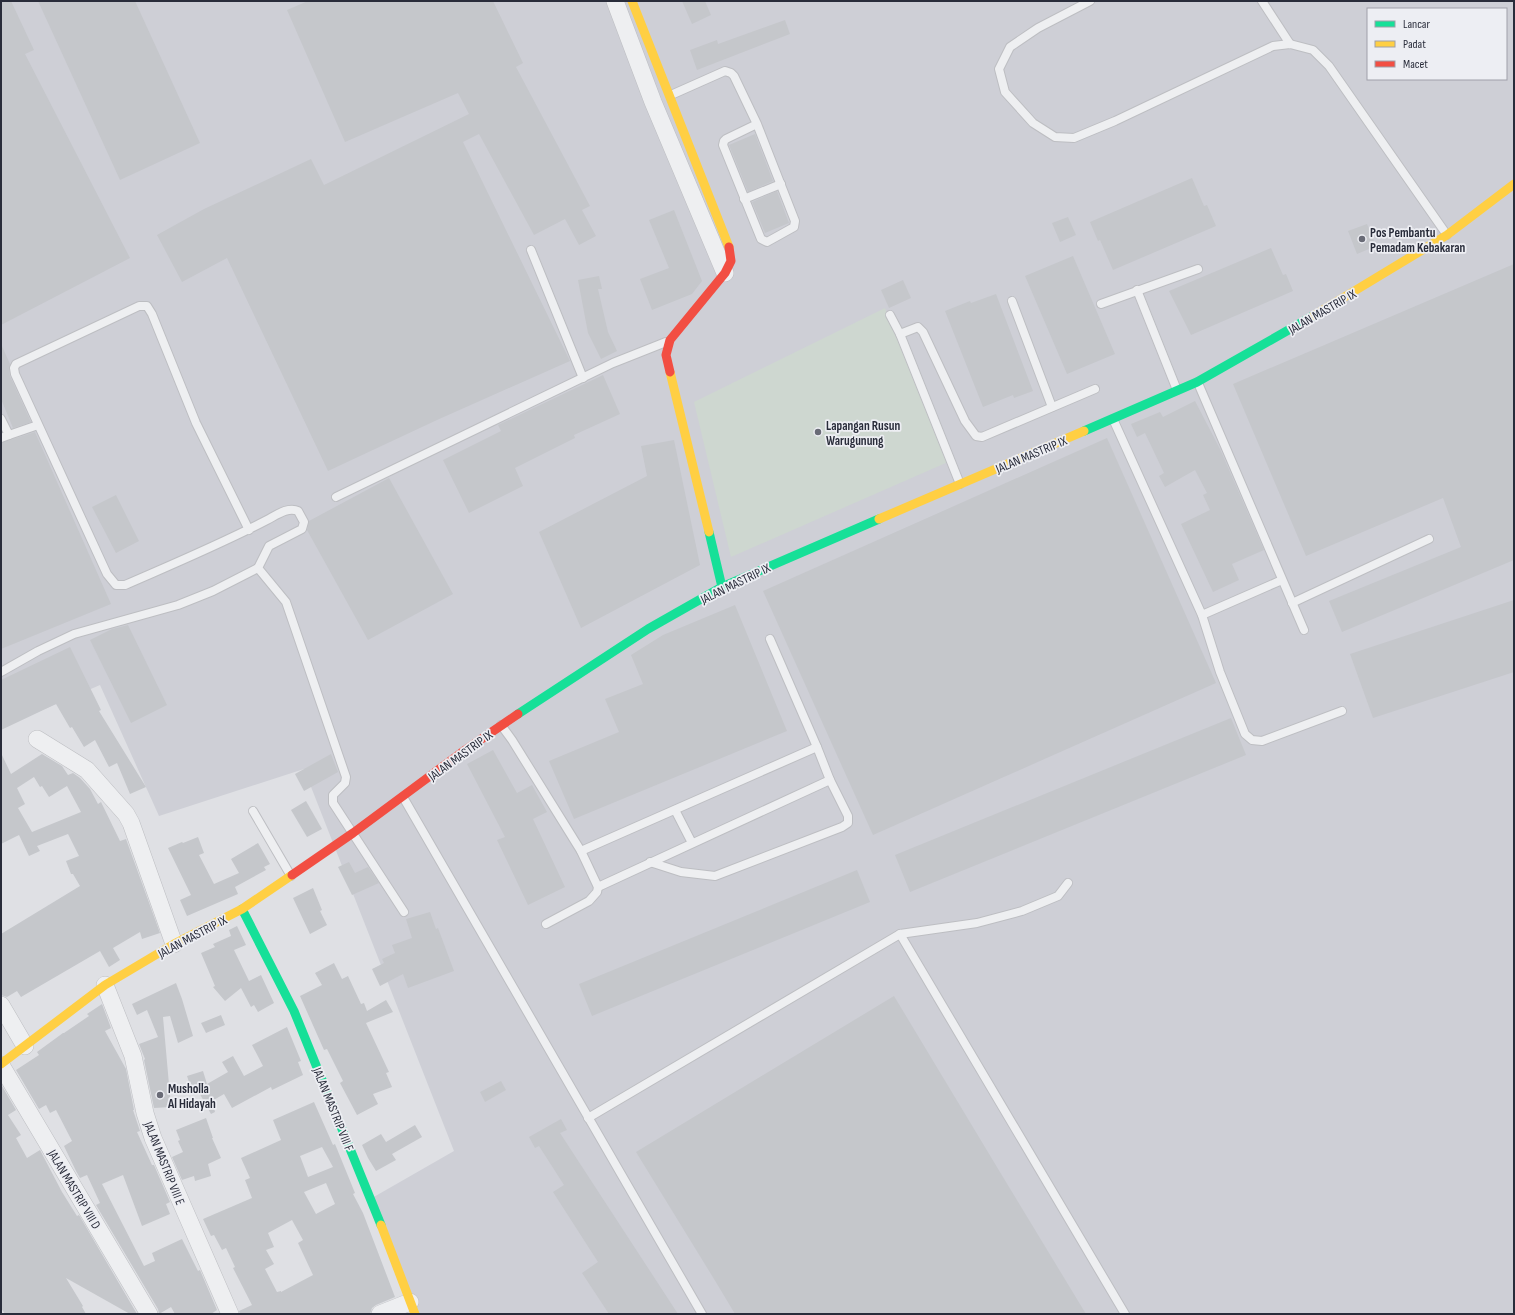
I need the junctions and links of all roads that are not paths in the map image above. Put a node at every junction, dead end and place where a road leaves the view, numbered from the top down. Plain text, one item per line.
1 (615, 1) edge
2 (632, 1) edge
3 (1090, 1) edge
4 (1262, 1) edge
5 (1290, 44) junction
6 (661, 99) junction
7 (757, 124) junction
8 (781, 184) junction
9 (1514, 184) edge
10 (744, 199) junction
11 (1447, 235) junction
12 (531, 250) dead end
13 (1198, 269) dead end
14 (724, 273) joint
15 (1138, 290) junction
16 (1012, 300) dead end
17 (1100, 304) dead end
18 (890, 315) dead end
19 (900, 334) junction
20 (670, 340) junction
21 (582, 378) junction
22 (1197, 382) junction
23 (1095, 389) dead end
24 (1177, 391) junction
25 (1052, 407) junction
26 (1, 419) edge
27 (1112, 419) junction
28 (38, 425) junction
29 (9, 435) junction
30 (1, 438) edge
31 (960, 484) junction
32 (336, 497) dead end
33 (248, 530) junction
34 (1429, 539) dead end
35 (258, 568) junction
36 (1282, 580) junction
37 (722, 587) junction
38 (1292, 602) junction
39 (1202, 614) junction
40 (1304, 630) dead end
41 (770, 639) dead end
42 (1, 672) edge
43 (1342, 711) dead end
44 (501, 725) junction
45 (37, 738) dead end
46 (817, 747) junction
47 (830, 780) junction
48 (403, 797) junction
49 (675, 810) junction
50 (253, 811) dead end
51 (353, 833) junction
52 (692, 843) junction
53 (581, 851) junction
54 (650, 862) junction
55 (291, 877) junction
56 (1068, 884) dead end
57 (598, 886) junction
58 (242, 909) junction
59 (404, 912) dead end
60 (546, 924) dead end
61 (900, 934) junction
62 (174, 944) junction
63 (105, 986) junction
64 (1, 1005) edge
65 (25, 1046) junction
66 (1, 1064) edge
67 (588, 1118) junction
68 (413, 1308) edge
69 (149, 1314) edge
70 (230, 1314) edge
71 (380, 1314) edge
72 (702, 1314) edge
73 (1125, 1314) edge

1 - 6 street
2 - 6 street
3 - 5 lane
4 - 5 lane
5 - 11 lane
6 - 7 lane
6 - 14 street
7 - 8 lane
7 - 10 lane
8 - 10 lane
8 - 10 lane
9 - 11 street, JALAN MASTRIP IX
11 - 22 street, JALAN MASTRIP IX
12 - 21 lane
13 - 15 lane
14 - 20 street
15 - 17 lane
15 - 24 lane
16 - 25 lane
18 - 19 lane
19 - 25 lane
19 - 31 lane
20 - 21 lane
20 - 37 street
21 - 32 lane
22 - 24 street, JALAN MASTRIP IX
22 - 36 lane
23 - 25 lane
24 - 27 street, JALAN MASTRIP IX
26 - 29 lane
27 - 31 street, JALAN MASTRIP IX
27 - 39 lane
28 - 29 lane
28 - 33 lane
28 - 33 lane
29 - 30 lane
31 - 37 street, JALAN MASTRIP IX
33 - 35 lane
34 - 38 lane
35 - 42 lane
35 - 51 lane
36 - 38 lane
36 - 39 lane
37 - 44 street, JALAN MASTRIP IX
38 - 40 lane
39 - 43 lane
41 - 46 lane
44 - 48 street, JALAN MASTRIP IX
44 - 53 lane
45 - 62 street
46 - 47 lane
46 - 49 lane
47 - 52 lane
47 - 54 lane
48 - 51 street, JALAN MASTRIP IX
48 - 67 lane
49 - 52 lane
49 - 53 lane
50 - 55 lane
51 - 55 street, JALAN MASTRIP IX
51 - 59 lane
52 - 54 lane
53 - 57 lane
54 - 57 lane
55 - 58 street, JALAN MASTRIP IX
56 - 61 lane
57 - 60 lane
58 - 62 street, JALAN MASTRIP IX
58 - 68 street, JALAN MASTRIP VIII F
61 - 67 lane
61 - 73 lane
62 - 63 street, JALAN MASTRIP IX
63 - 65 street, JALAN MASTRIP IX
63 - 70 street, JALAN MASTRIP VIII E
64 - 65 street
65 - 66 street, JALAN MASTRIP IX
66 - 69 street, JALAN MASTRIP VIII D
67 - 72 lane
68 - 71 street

